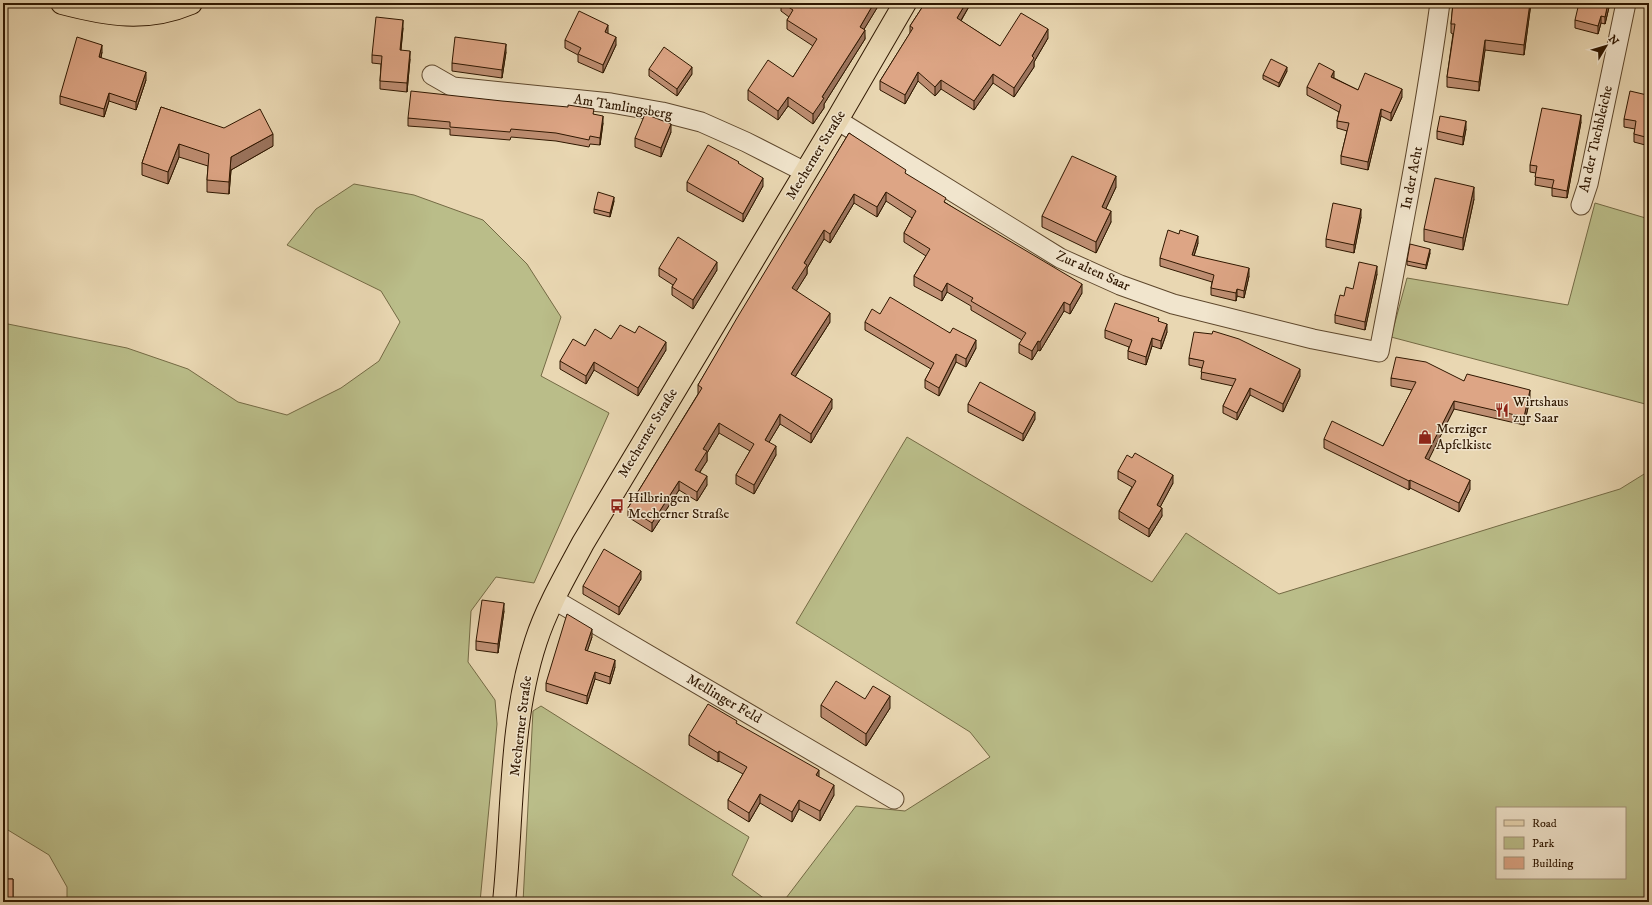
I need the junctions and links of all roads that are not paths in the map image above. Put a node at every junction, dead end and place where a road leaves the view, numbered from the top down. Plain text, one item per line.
1 (62, 3) edge
2 (191, 3) edge
3 (905, 3) edge
4 (1440, 3) edge
5 (1626, 3) edge
6 (432, 75) dead end
7 (837, 120) junction
8 (805, 172) junction
9 (1580, 205) dead end
10 (1379, 352) joint
11 (553, 599) junction
12 (894, 799) dead end
13 (504, 902) edge

1 - 2 main road
3 - 7 main road, Mecherner Straße
4 - 10 street, In der Acht
5 - 9 street, An der Tuchbleiche
6 - 8 street, Am Tamlingsberg
7 - 8 main road, Mecherner Straße
7 - 10 street, Zur alten Saar
8 - 11 main road, Mecherner Straße
11 - 12 street, Mellinger Feld
11 - 13 main road, Mecherner Straße

